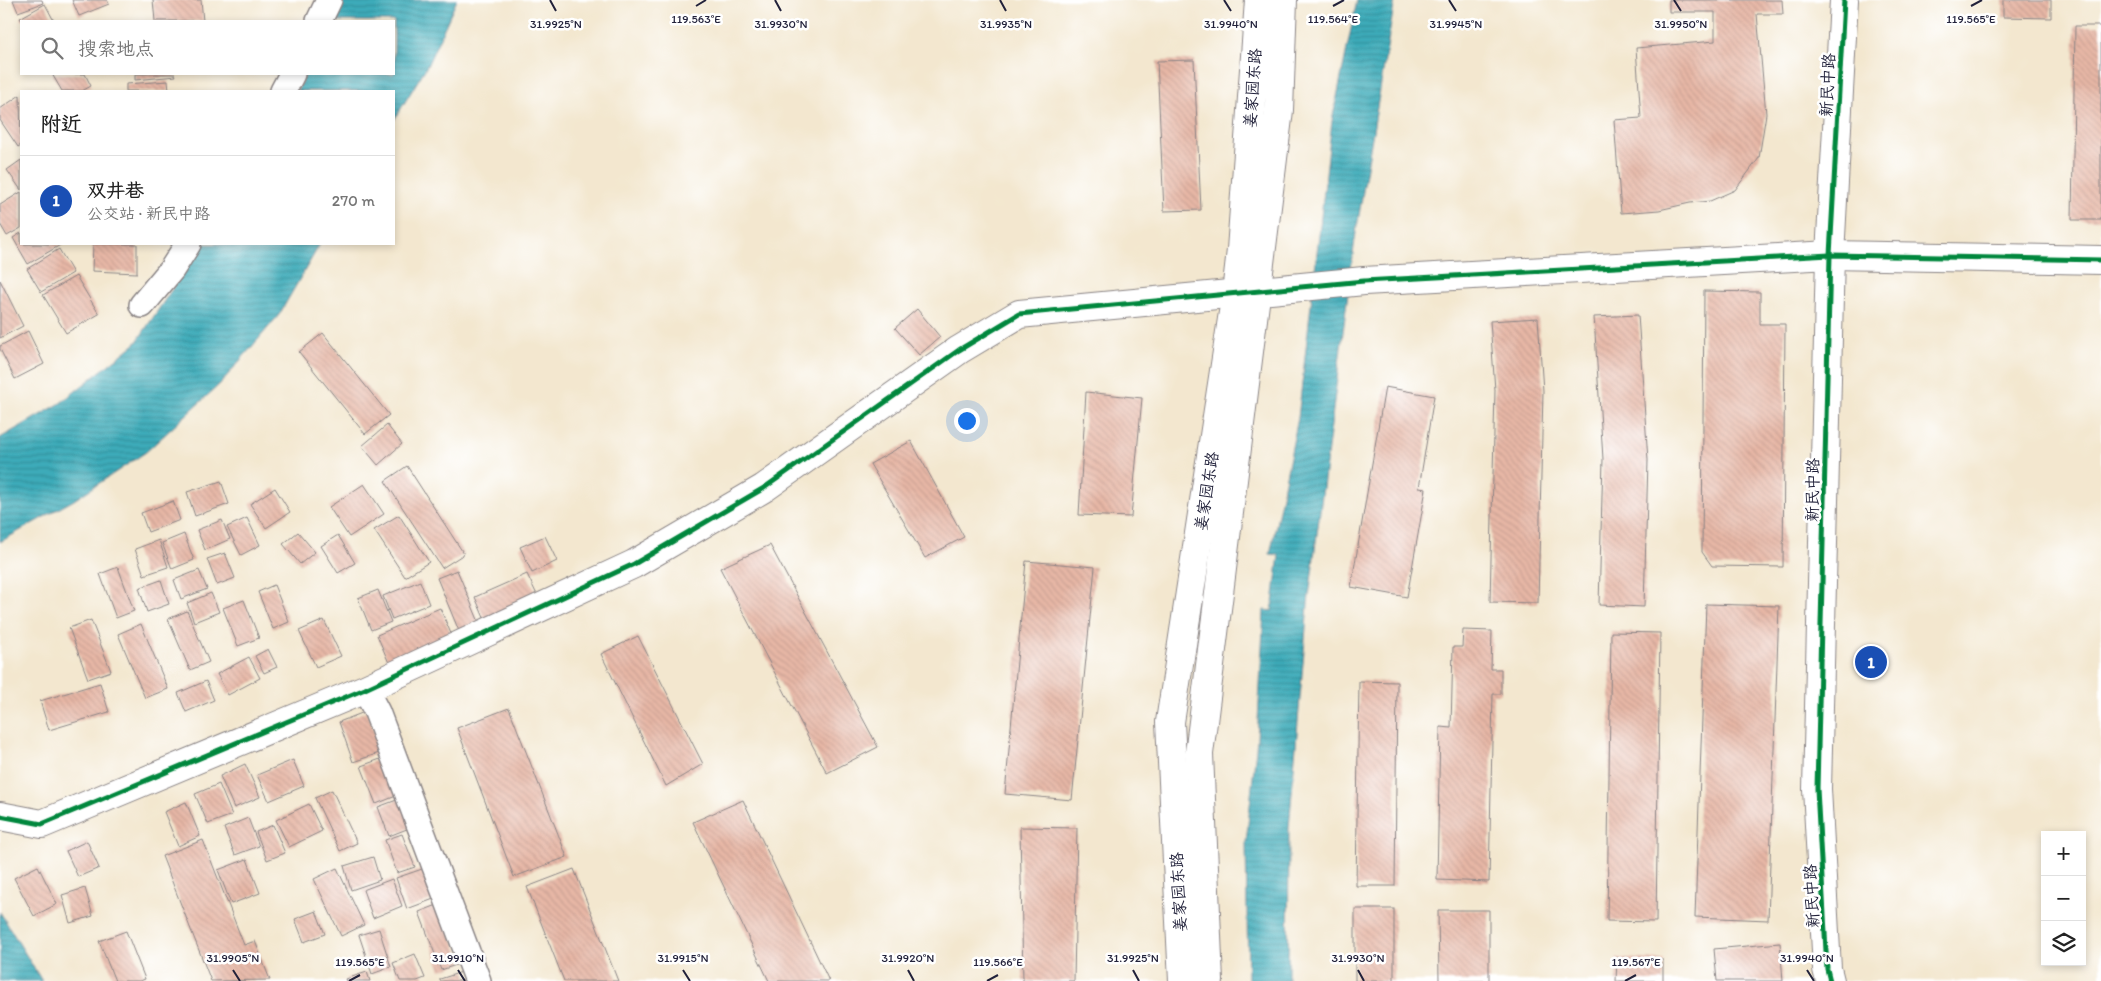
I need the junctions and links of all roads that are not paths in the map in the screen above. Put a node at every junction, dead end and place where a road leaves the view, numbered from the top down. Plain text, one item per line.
1 (329, 0) edge
2 (1259, 0) edge
3 (1283, 0) edge
4 (1844, 0) edge
5 (319, 20) edge
6 (291, 75) edge
7 (284, 90) edge
8 (187, 245) edge
9 (1830, 255) junction
10 (2101, 260) edge
11 (1246, 291) junction
12 (142, 305) dead end
13 (365, 689) junction
14 (0, 816) edge
15 (478, 981) edge
16 (1183, 981) edge
17 (1209, 981) edge
18 (1830, 981) edge

1 - 5 street
2 - 11 street, 姜家园东路
3 - 11 street, 姜家园东路
4 - 9 street, 新民中路
6 - 7 street
8 - 12 street
9 - 10 street
9 - 11 street
9 - 18 street, 新民中路
11 - 13 street
11 - 16 street, 姜家园东路
11 - 17 street, 姜家园东路
13 - 14 street
13 - 15 street

